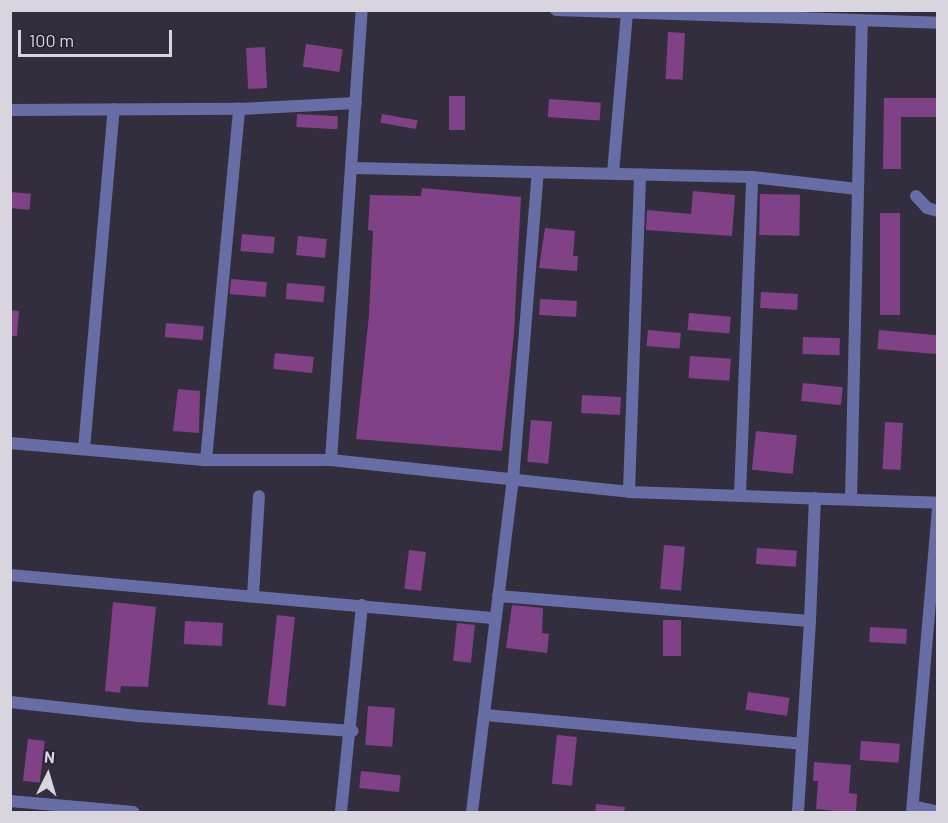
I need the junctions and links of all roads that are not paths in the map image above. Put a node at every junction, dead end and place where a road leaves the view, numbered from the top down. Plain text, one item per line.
1 (362, 10) edge
2 (556, 10) edge
3 (627, 14) junction
4 (783, 14) edge
5 (906, 16) edge
6 (862, 21) junction
7 (938, 23) edge
8 (356, 103) junction
9 (114, 109) junction
10 (239, 109) junction
11 (10, 111) edge
12 (353, 168) junction
13 (538, 172) junction
14 (613, 173) junction
15 (640, 174) junction
16 (752, 177) junction
17 (857, 189) junction
18 (916, 196) dead end
19 (938, 211) edge
20 (10, 443) edge
21 (84, 448) junction
22 (206, 460) junction
23 (331, 460) junction
24 (513, 480) junction
25 (629, 492) junction
26 (740, 495) junction
27 (258, 496) dead end
28 (815, 498) junction
29 (851, 500) junction
30 (938, 505) edge
31 (10, 575) edge
32 (253, 596) junction
33 (498, 596) junction
34 (362, 605) junction
35 (495, 618) junction
36 (810, 621) junction
37 (933, 657) edge
38 (10, 702) edge
39 (485, 715) junction
40 (352, 732) junction
41 (802, 744) junction
42 (10, 801) edge
43 (912, 809) edge
44 (938, 812) edge
45 (134, 813) edge
46 (341, 813) edge
47 (472, 813) edge
48 (798, 813) edge

1 - 8 street
2 - 3 street
3 - 4 street
3 - 14 street
4 - 6 street
5 - 6 street
5 - 7 street
6 - 17 street
8 - 10 street
8 - 12 street
9 - 10 street
9 - 11 street
9 - 21 street
10 - 22 street
12 - 13 street
12 - 23 street
13 - 14 street
13 - 24 street
14 - 15 street
15 - 16 street
15 - 25 street
16 - 17 street
16 - 26 street
17 - 29 street
18 - 19 street
20 - 21 street
21 - 22 street
22 - 23 street
23 - 24 street
24 - 25 street
24 - 33 street
25 - 26 street
26 - 28 street
27 - 32 street
28 - 29 street
28 - 36 street
29 - 30 street
30 - 37 street
31 - 32 street
32 - 34 street
33 - 35 street
33 - 36 street
34 - 35 street
34 - 40 street
35 - 39 street
36 - 41 street
37 - 43 street
38 - 40 street
39 - 41 street
39 - 47 street
40 - 46 street
41 - 48 street
42 - 45 street
43 - 44 street

